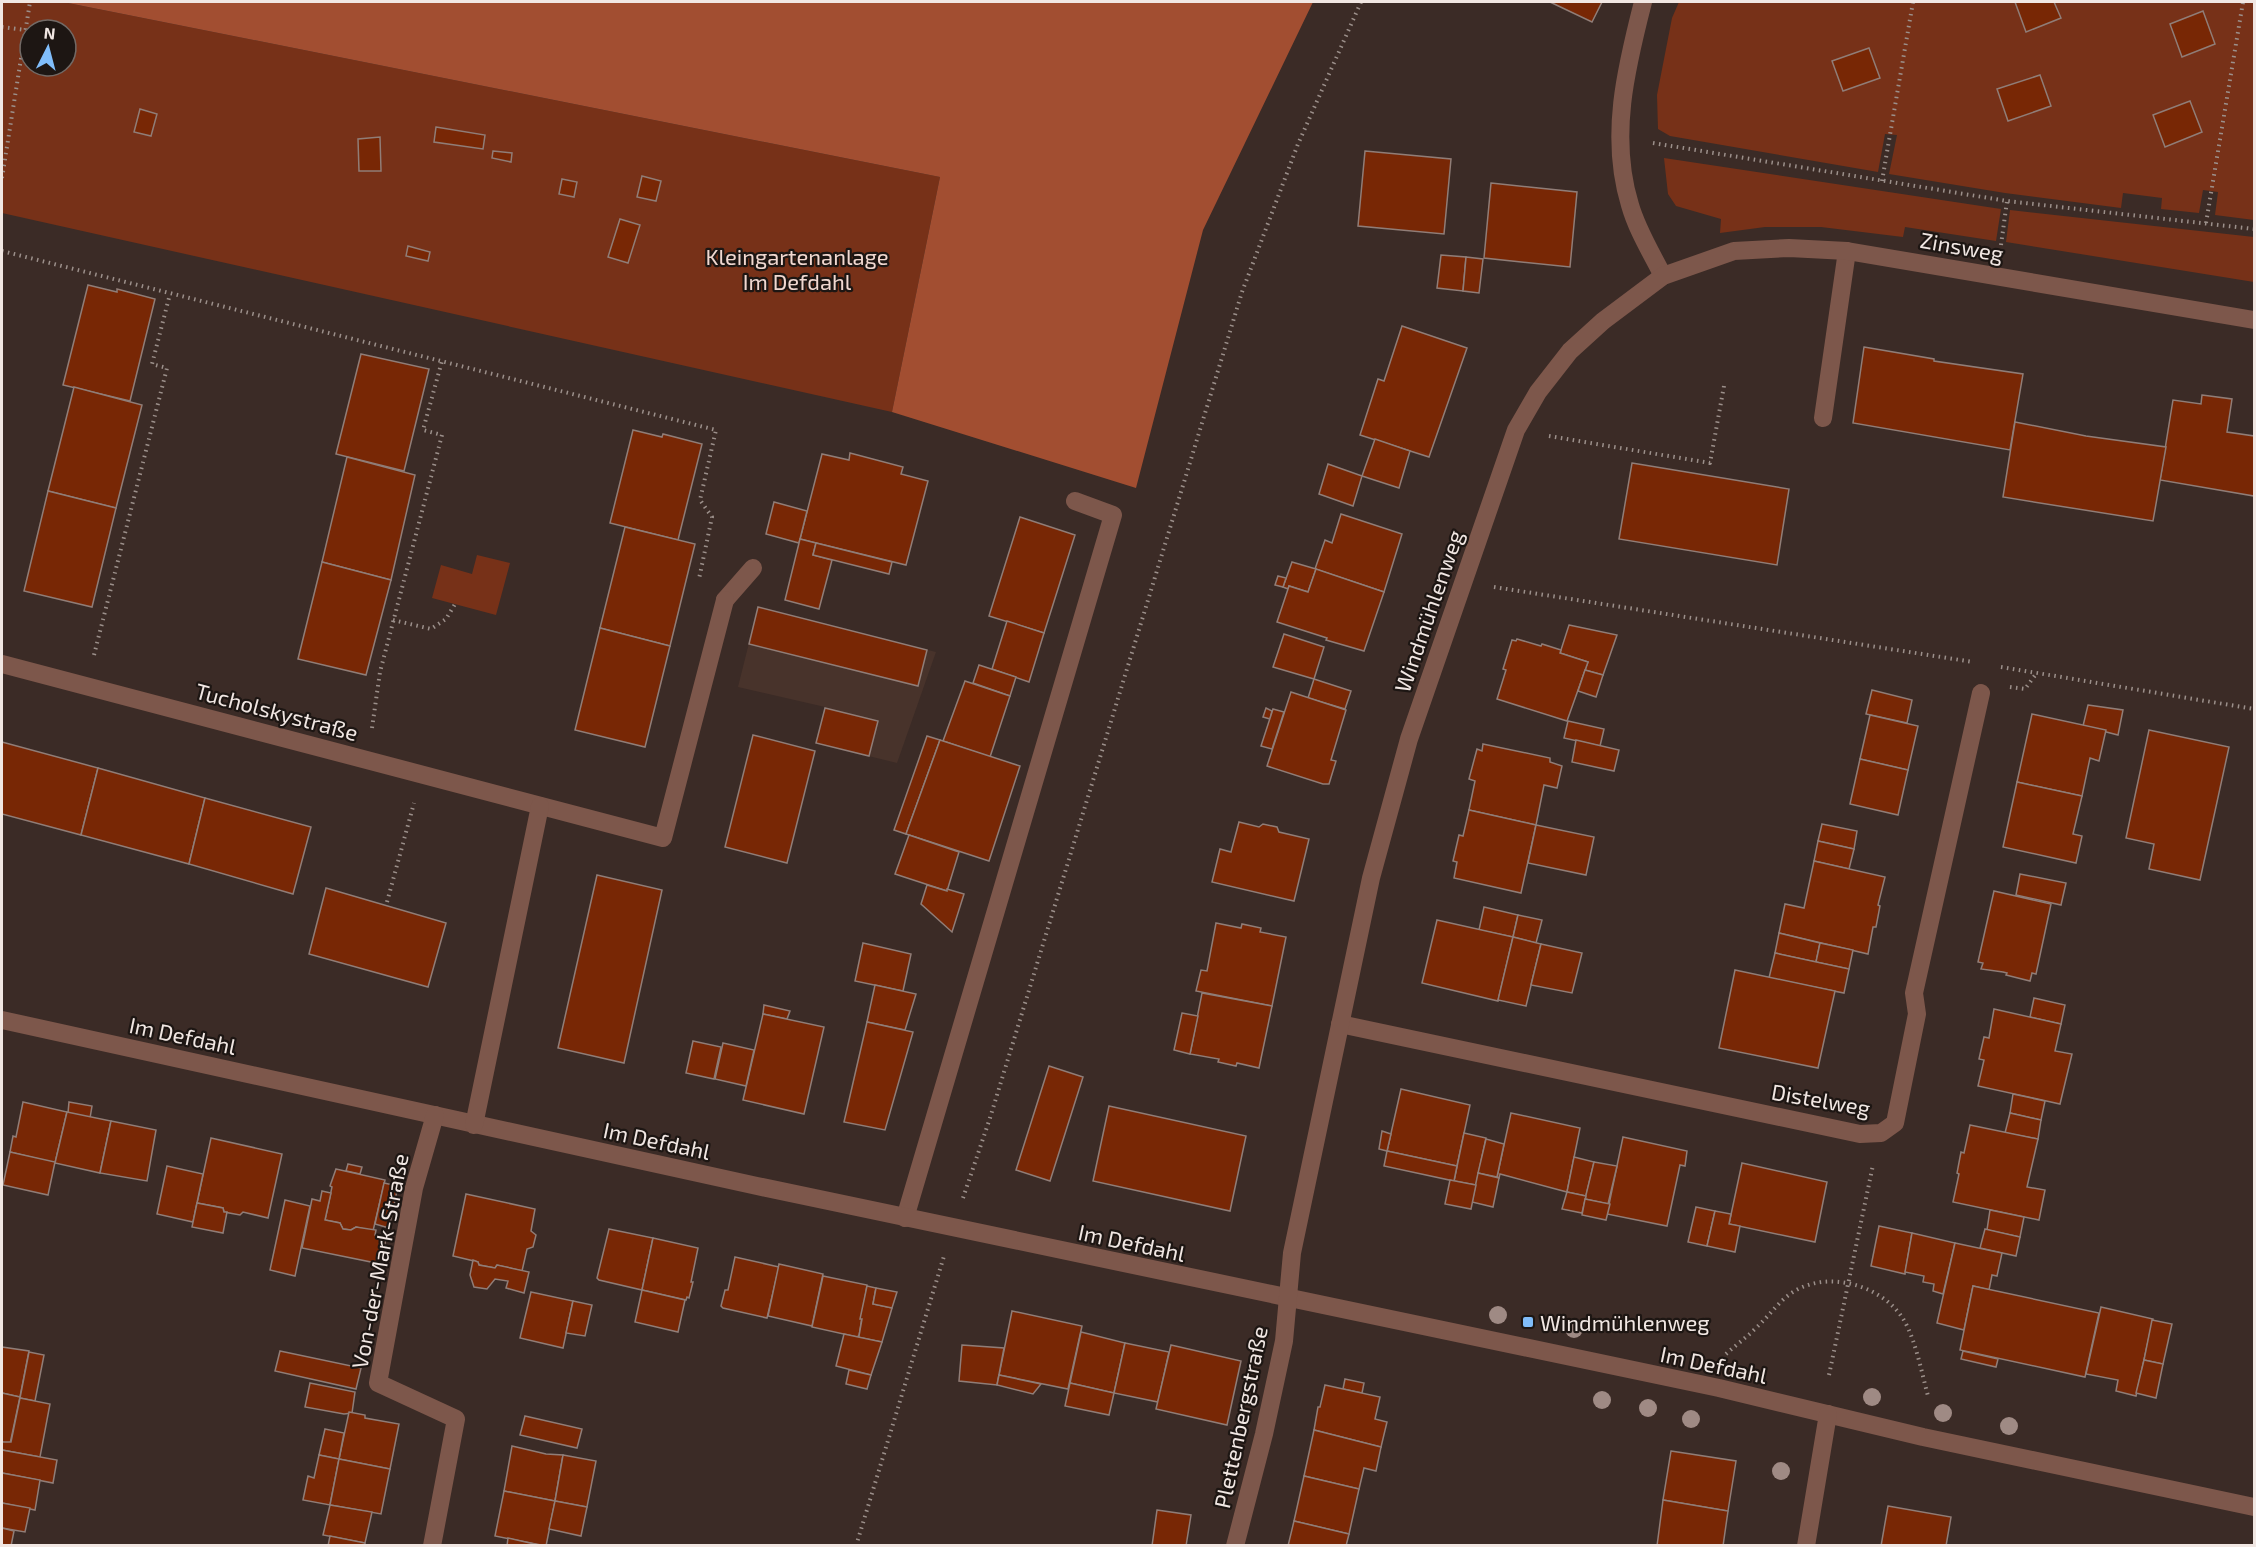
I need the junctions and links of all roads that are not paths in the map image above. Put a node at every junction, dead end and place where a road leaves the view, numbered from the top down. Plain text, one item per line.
1 (1643, 2) edge
2 (1847, 251) junction
3 (1663, 276) junction
4 (2254, 320) edge
5 (1823, 418) dead end
6 (1075, 501) dead end
7 (753, 568) dead end
8 (2, 664) edge
9 (1981, 693) dead end
10 (540, 806) junction
11 (2, 1020) edge
12 (1340, 1024) junction
13 (435, 1115) junction
14 (474, 1125) junction
15 (905, 1218) junction
16 (1288, 1298) junction
17 (1828, 1414) junction
18 (2254, 1507) edge
19 (432, 1545) edge
20 (1235, 1545) edge
21 (1806, 1545) edge

1 - 3 street
2 - 3 street, Zinsweg
2 - 4 street, Zinsweg
2 - 5 street
3 - 12 street, Windmühlenweg
6 - 15 street
7 - 10 street, Tucholskystraße
8 - 10 street, Tucholskystraße
9 - 12 street, Distelweg
10 - 14 street
11 - 13 street, Im Defdahl
12 - 16 street, Windmühlenweg
13 - 14 street, Im Defdahl
13 - 19 street, Von-der-Mark-Straße
14 - 15 street, Im Defdahl
15 - 16 street, Im Defdahl
16 - 17 street, Im Defdahl
16 - 20 street, Plettenbergstraße
17 - 18 street, Im Defdahl
17 - 21 street

